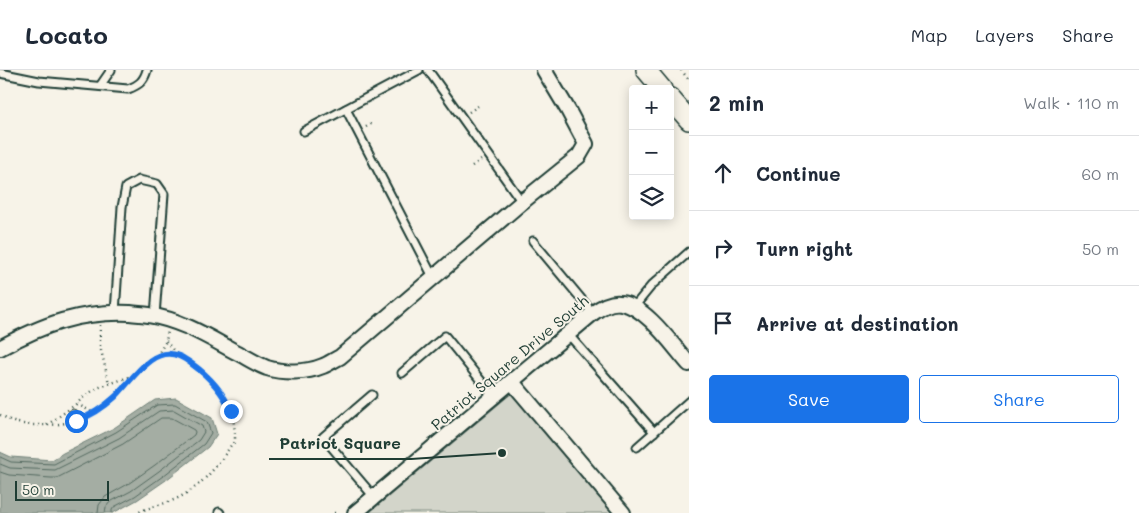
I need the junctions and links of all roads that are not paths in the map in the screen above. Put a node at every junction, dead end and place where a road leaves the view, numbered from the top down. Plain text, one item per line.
1 (111, 70) edge
2 (147, 70) edge
3 (419, 70) edge
4 (428, 70) edge
5 (544, 70) edge
6 (646, 70) edge
7 (0, 73) edge
8 (659, 85) edge
9 (100, 86) junction
10 (674, 103) edge
11 (346, 109) junction
12 (689, 120) edge
13 (304, 131) dead end
14 (522, 202) junction
15 (533, 241) dead end
16 (689, 252) edge
17 (433, 277) junction
18 (627, 305) junction
19 (115, 313) junction
20 (593, 313) junction
21 (155, 316) junction
22 (568, 334) junction
23 (0, 348) edge
24 (689, 364) edge
25 (402, 373) dead end
26 (512, 382) junction
27 (372, 396) dead end
28 (494, 397) junction
29 (689, 401) edge
30 (654, 432) junction
31 (637, 447) dead end
32 (374, 497) junction
33 (355, 513) edge
34 (623, 513) edge

1 - 9 lane
2 - 9 lane
3 - 11 lane
4 - 14 lane
5 - 14 street
6 - 8 main road
7 - 9 lane
10 - 12 main road
11 - 13 lane
11 - 17 lane
14 - 17 street
15 - 20 lane
16 - 18 lane
17 - 21 street
18 - 20 street, Patriot Square Drive South
18 - 24 street
19 - 21 street
19 - 21 lane
19 - 23 street
20 - 22 street, Patriot Square Drive South
22 - 26 street, Patriot Square Drive South
22 - 30 lane
25 - 28 lane
26 - 28 street, Patriot Square Drive South
26 - 34 street
27 - 32 lane
28 - 32 street, Patriot Square Drive South
29 - 30 lane
30 - 31 lane
32 - 33 street, Patriot Square Drive South

